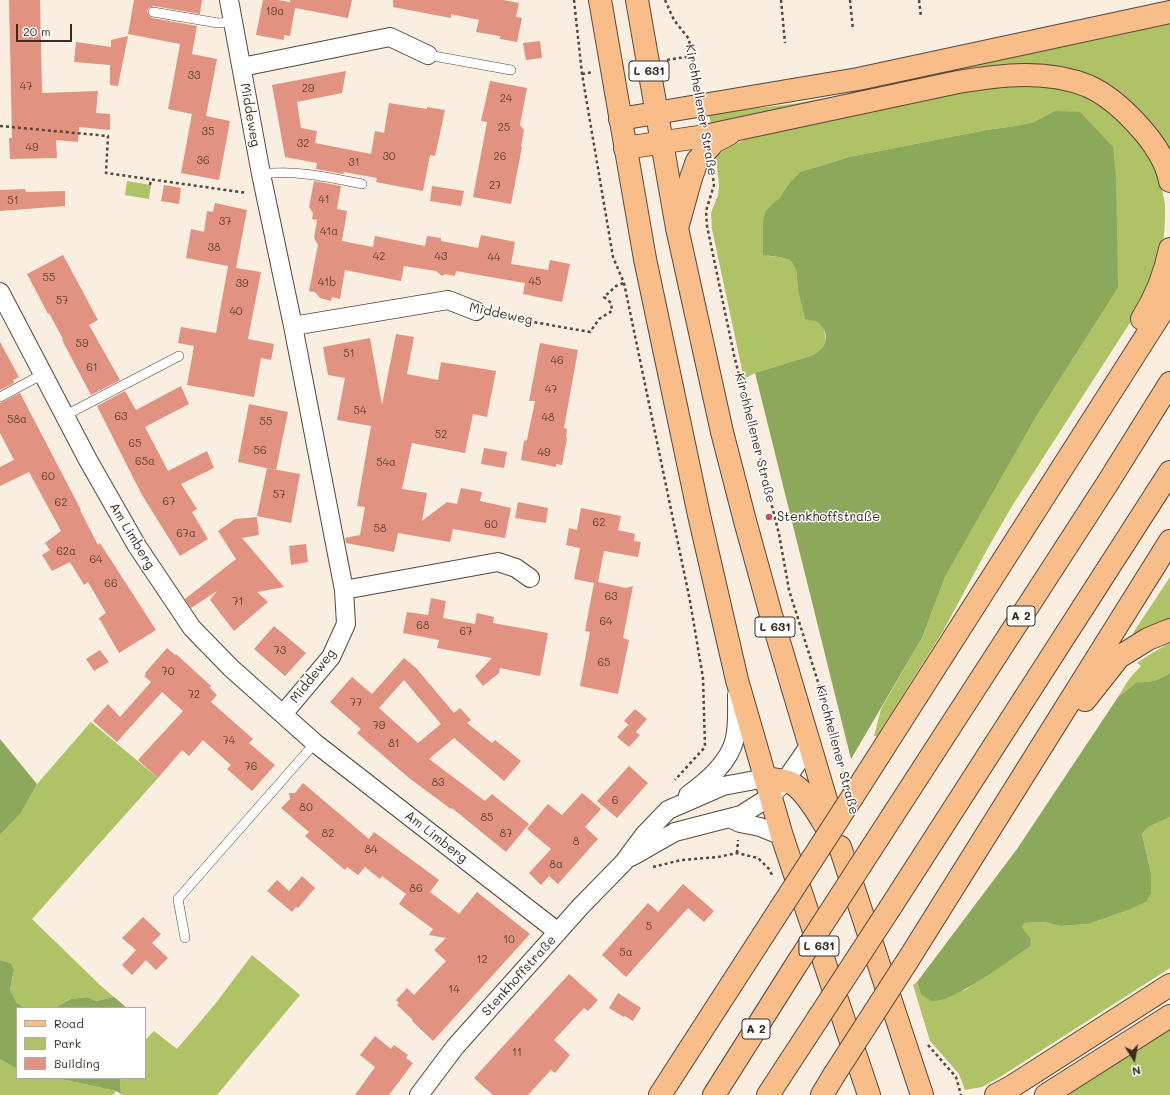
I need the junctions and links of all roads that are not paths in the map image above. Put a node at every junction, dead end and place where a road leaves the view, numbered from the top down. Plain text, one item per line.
1 (229, 0) edge
2 (600, 0) edge
3 (637, 0) edge
4 (153, 12) dead end
5 (1170, 12) edge
6 (233, 22) junction
7 (428, 54) joint
8 (242, 67) junction
9 (511, 70) dead end
10 (656, 114) junction
11 (620, 119) junction
12 (740, 129) junction
13 (661, 142) junction
14 (625, 148) junction
15 (261, 174) junction
16 (1170, 181) edge
17 (362, 184) dead end
18 (677, 228) junction
19 (1170, 249) edge
20 (0, 292) edge
21 (1170, 299) edge
22 (476, 312) road end
23 (293, 326) junction
24 (179, 356) dead end
25 (43, 374) junction
26 (1170, 383) edge
27 (0, 397) edge
28 (64, 416) junction
29 (1092, 421) junction
30 (1170, 472) edge
31 (1170, 541) edge
32 (530, 578) dead end
33 (344, 590) junction
34 (1170, 630) edge
35 (738, 680) junction
36 (283, 714) junction
37 (315, 742) junction
38 (809, 746) junction
39 (774, 785) junction
40 (1009, 798) junction
41 (668, 810) junction
42 (729, 818) junction
43 (782, 836) junction
44 (840, 847) dead end
45 (624, 862) junction
46 (558, 932) junction
47 (185, 938) dead end
48 (1170, 985) edge
49 (1170, 1016) edge
50 (419, 1095) edge
51 (660, 1095) edge
52 (714, 1095) edge
53 (768, 1095) edge
54 (822, 1095) edge
55 (869, 1095) edge
56 (922, 1095) edge
57 (996, 1095) edge
58 (1046, 1095) edge

1 - 6 street, Middeweg
2 - 11 main road, L 631
3 - 10 main road, Kirchhellener Straße / L 631
4 - 6 lane
5 - 10 main road
6 - 8 street, Middeweg
7 - 8 street, Middeweg
7 - 9 lane
8 - 15 street, Middeweg
10 - 11 main road
10 - 13 main road, Kirchhellener Straße / L 631
11 - 14 main road, L 631
12 - 13 main road
12 - 16 main road
12 - 18 main road
13 - 14 main road
13 - 18 main road, Kirchhellener Straße / L 631
14 - 35 main road, L 631
15 - 17 lane
15 - 23 street, Middeweg
18 - 38 main road, Kirchhellener Straße / L 631
19 - 29 main road
20 - 25 street, Am Limberg
21 - 29 main road
22 - 23 street, Middeweg
23 - 33 street, Middeweg
24 - 28 lane
25 - 27 lane
25 - 28 street, Am Limberg
26 - 52 main road, A 2, bridge
28 - 36 street, Am Limberg
29 - 51 main road, bridge
30 - 53 main road, bridge
31 - 40 main road
32 - 33 street
33 - 36 street, Middeweg
34 - 40 main road
35 - 39 main road, L 631
35 - 41 street
36 - 37 street, Am Limberg
37 - 46 street, Am Limberg
37 - 47 lane
38 - 39 street, Stenkhoffstraße
38 - 39 main road, Kirchhellener Straße / L 631
39 - 41 street, Stenkhoffstraße
39 - 42 street, Stenkhoffstraße
39 - 43 main road, L 631
40 - 54 main road, bridge
41 - 45 street, Stenkhoffstraße
42 - 43 street
42 - 45 street, Stenkhoffstraße
43 - 55 main road, L 631
44 - 56 main road
45 - 46 street, Stenkhoffstraße
46 - 50 street, Stenkhoffstraße
48 - 57 main road
49 - 58 main road

